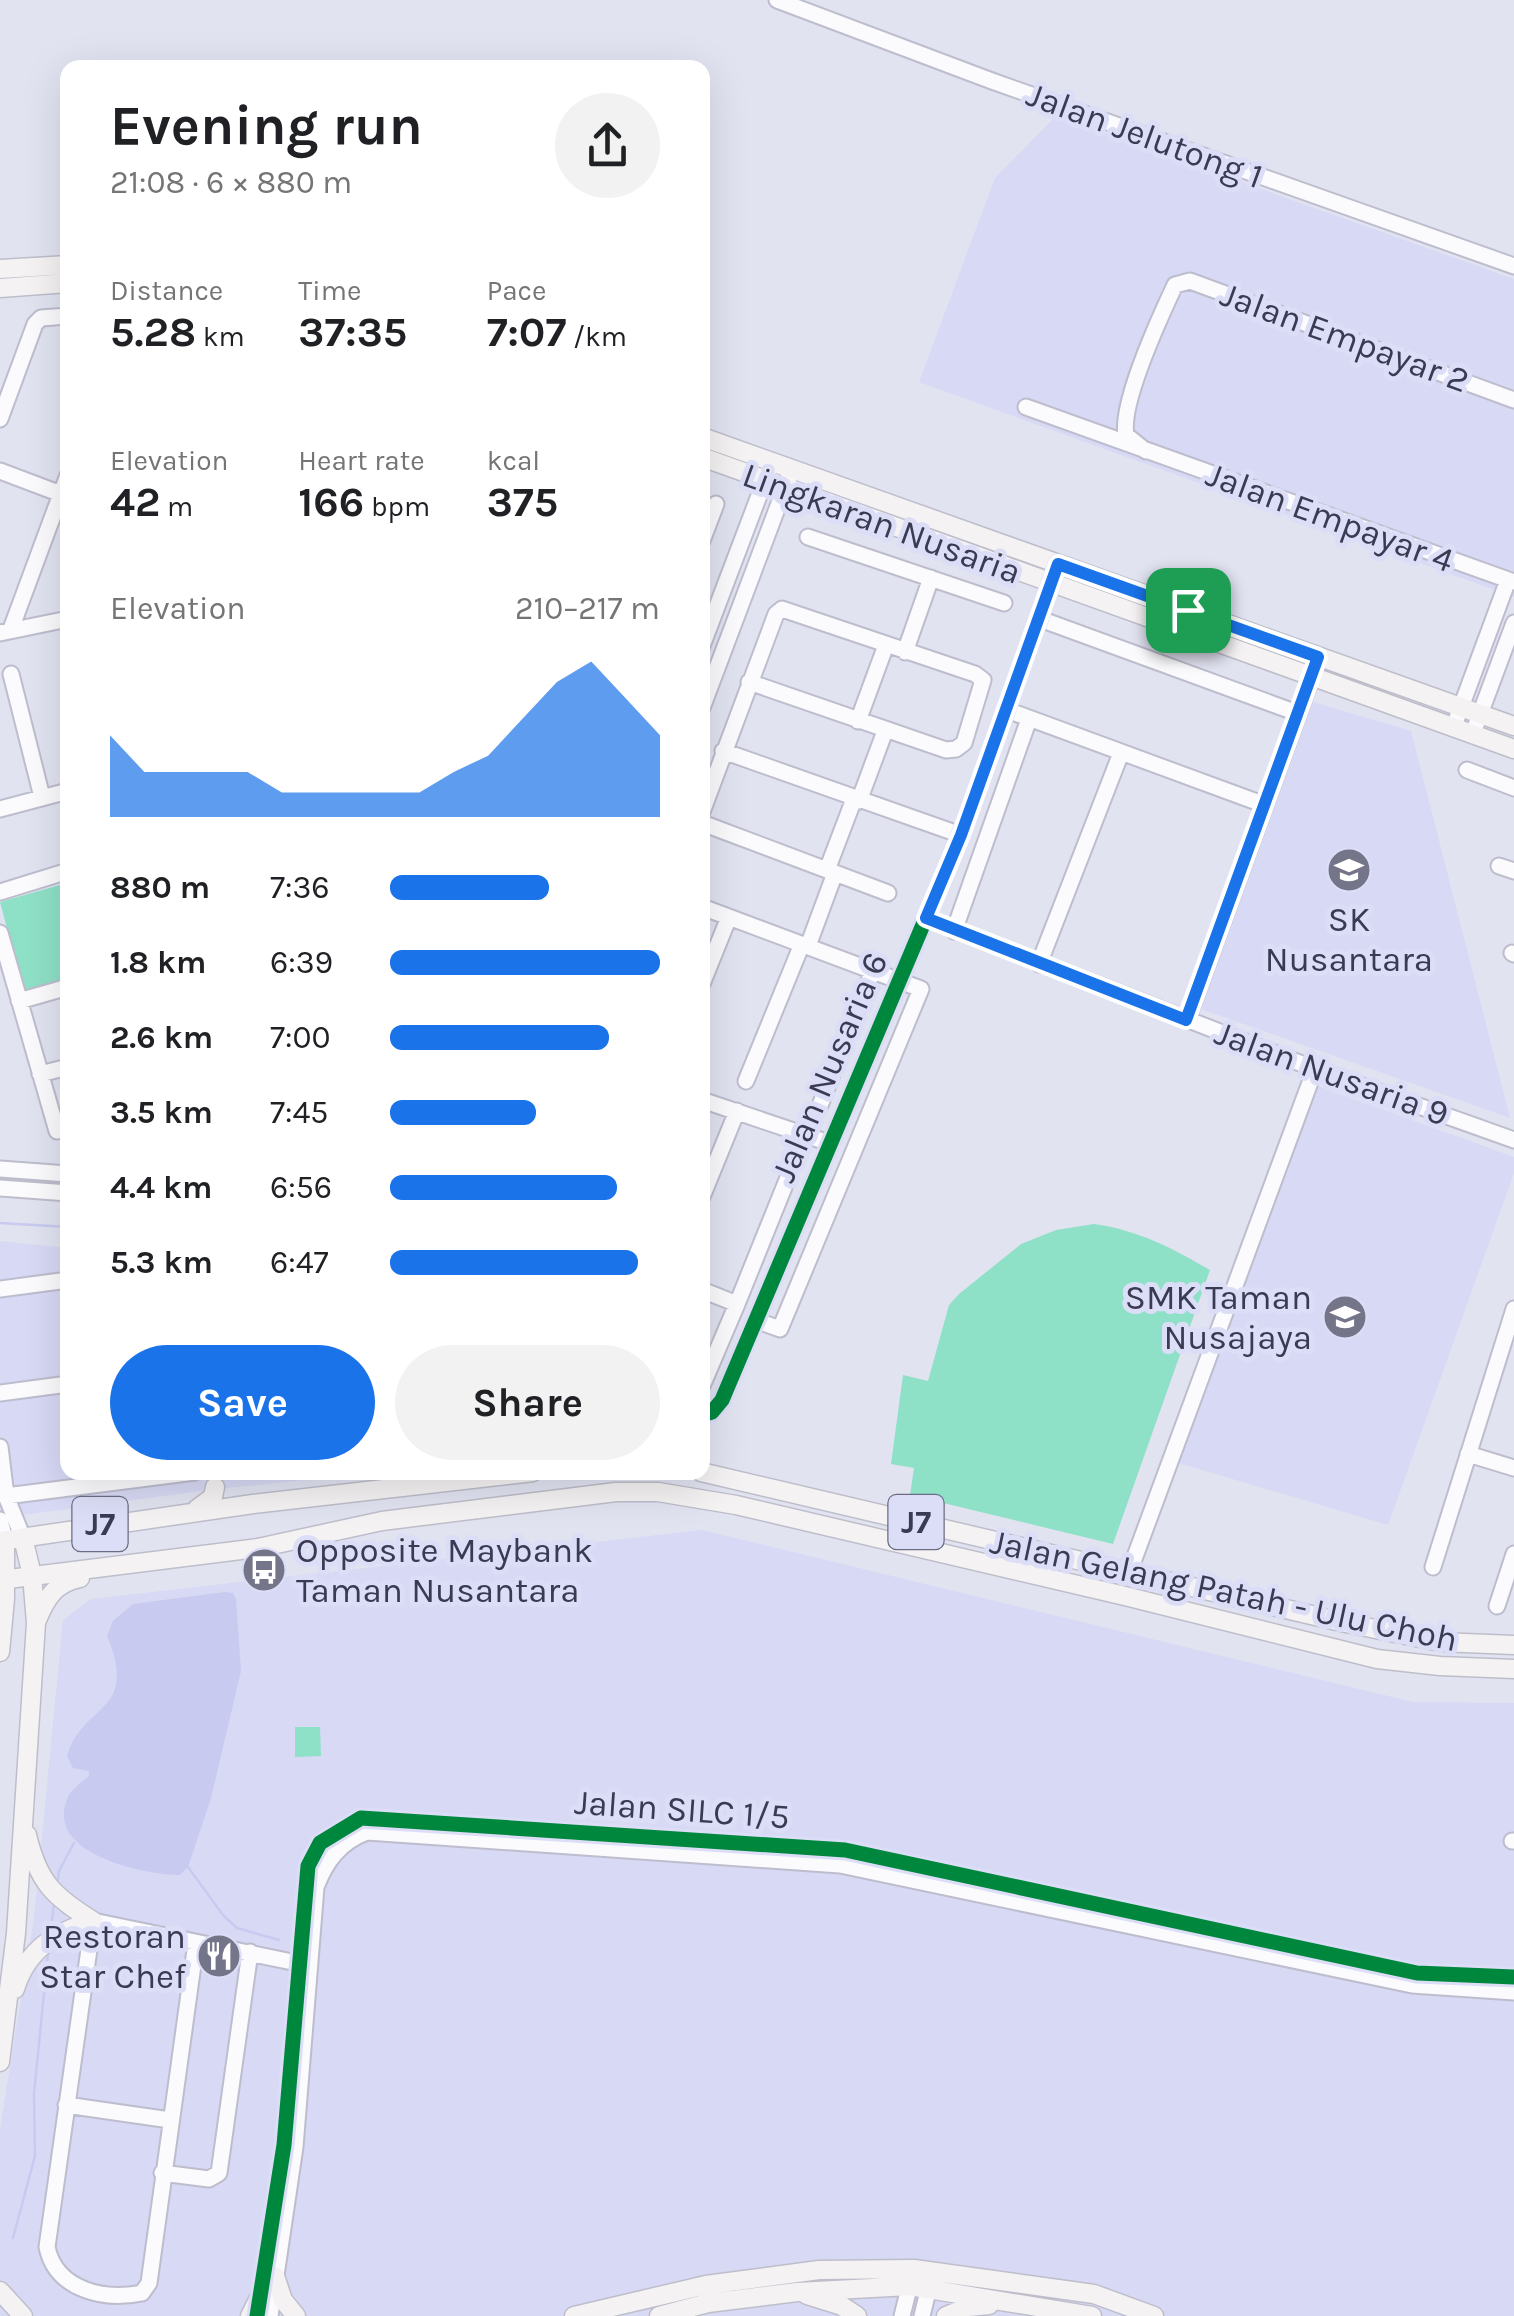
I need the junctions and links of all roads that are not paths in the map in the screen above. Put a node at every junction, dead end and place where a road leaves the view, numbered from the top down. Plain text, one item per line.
1 (777, 0) edge
2 (60, 265) edge
3 (1514, 266) edge
4 (0, 269) edge
5 (60, 284) edge
6 (0, 288) edge
7 (60, 317) edge
8 (3, 400) edge
9 (1514, 400) edge
10 (1026, 407) dead end
11 (0, 419) edge
12 (710, 441) edge
13 (1146, 451) junction
14 (710, 460) edge
15 (792, 469) junction
16 (0, 471) edge
17 (768, 471) junction
18 (60, 483) edge
19 (786, 488) junction
20 (60, 496) edge
21 (716, 504) dead end
22 (710, 520) edge
23 (808, 538) dead end
24 (1058, 564) junction
25 (931, 578) junction
26 (1511, 581) edge
27 (1051, 585) junction
28 (1004, 603) dead end
29 (1040, 619) junction
30 (60, 621) edge
31 (1514, 624) edge
32 (710, 625) edge
33 (5, 631) edge
34 (886, 644) junction
35 (905, 652) junction
36 (1318, 657) junction
37 (11, 674) dead end
38 (1311, 677) junction
39 (749, 682) junction
40 (710, 687) edge
41 (1461, 707) junction
42 (1007, 710) junction
43 (1297, 713) junction
44 (1480, 714) junction
45 (1028, 719) junction
46 (858, 721) junction
47 (1454, 726) junction
48 (1514, 726) edge
49 (885, 730) junction
50 (1473, 733) junction
51 (1514, 749) edge
52 (723, 751) junction
53 (1121, 753) junction
54 (1467, 770) dead end
55 (1514, 788) edge
56 (710, 789) edge
57 (60, 793) edge
58 (42, 797) junction
59 (857, 800) junction
60 (1265, 806) junction
61 (0, 810) edge
62 (710, 826) edge
63 (961, 835) junction
64 (831, 872) junction
65 (60, 874) edge
66 (0, 892) edge
67 (888, 893) dead end
68 (710, 910) edge
69 (730, 918) junction
70 (926, 918) junction
71 (954, 931) junction
72 (0, 932) edge
73 (805, 945) junction
74 (2, 952) edge
75 (1039, 964) junction
76 (710, 965) edge
77 (874, 970) junction
78 (899, 981) junction
79 (60, 989) edge
80 (19, 1000) junction
81 (1186, 1020) junction
82 (60, 1068) edge
83 (1315, 1069) junction
84 (40, 1074) junction
85 (746, 1081) dead end
86 (710, 1103) edge
87 (819, 1108) dead end
88 (737, 1111) junction
89 (57, 1131) dead end
90 (1514, 1140) edge
91 (829, 1143) junction
92 (0, 1169) edge
93 (60, 1173) edge
94 (790, 1175) dead end
95 (710, 1177) edge
96 (0, 1188) edge
97 (60, 1192) edge
98 (60, 1281) edge
99 (0, 1289) edge
100 (710, 1293) edge
101 (737, 1304) junction
102 (1514, 1309) edge
103 (755, 1320) junction
104 (710, 1367) edge
105 (60, 1385) edge
106 (0, 1393) edge
107 (710, 1413) edge
108 (0, 1447) edge
109 (1468, 1454) junction
110 (1514, 1468) edge
111 (710, 1474) edge
112 (132, 1480) edge
113 (214, 1480) edge
114 (463, 1480) edge
115 (6, 1496) junction
116 (254, 1504) junction
117 (177, 1514) junction
118 (0, 1520) edge
119 (9, 1540) edge
120 (1514, 1554) edge
121 (154, 1562) junction
122 (1433, 1567) dead end
123 (1130, 1570) junction
124 (32, 1575) junction
125 (3, 1579) edge
126 (1497, 1606) dead end
127 (36, 1623) junction
128 (1514, 1645) edge
129 (0, 1652) edge
130 (1514, 1670) edge
131 (23, 1818) junction
132 (94, 1921) junction
133 (196, 1942) junction
134 (250, 1952) junction
135 (297, 1963) junction
136 (1514, 1977) edge
137 (1514, 1992) edge
138 (8, 2011) junction
139 (0, 2062) edge
140 (66, 2105) junction
141 (170, 2120) junction
142 (162, 2173) junction
143 (275, 2276) junction
144 (921, 2279) junction
145 (0, 2291) edge
146 (797, 2292) junction
147 (260, 2296) joint
148 (1014, 2303) junction
149 (22, 2316) edge
150 (254, 2316) edge
151 (270, 2316) edge
152 (296, 2316) edge
153 (574, 2316) edge
154 (659, 2316) edge
155 (857, 2316) edge
156 (902, 2316) edge
157 (922, 2316) edge
158 (946, 2316) edge
159 (1092, 2316) edge
160 (1154, 2316) edge

1 - 3 street, Jalan Jelutong 1
2 - 4 main road
5 - 6 main road
7 - 8 street
8 - 11 street
9 - 13 street, Jalan Empayar 2
10 - 13 street, Jalan Empayar 4
12 - 17 main road, Lingkaran Nusaria
13 - 26 street, Jalan Empayar 4
14 - 17 main road, Lingkaran Nusaria
15 - 17 main road, Lingkaran Nusaria
15 - 19 street
15 - 24 main road, Lingkaran Nusaria
16 - 18 street
17 - 19 main road, Lingkaran Nusaria
17 - 32 street
19 - 27 main road, Lingkaran Nusaria
19 - 40 street
20 - 33 street
21 - 22 street
23 - 25 street
24 - 27 street, Jalan Nusaria 6
24 - 36 main road, Lingkaran Nusaria
25 - 28 street
25 - 35 street
26 - 41 street
27 - 29 street, Jalan Nusaria 6
27 - 38 main road, Lingkaran Nusaria
29 - 42 street, Jalan Nusaria 6
29 - 43 street
30 - 33 street
31 - 44 street
34 - 35 street
34 - 39 street
34 - 46 street
35 - 49 street
36 - 38 street
36 - 41 main road, Lingkaran Nusaria
37 - 58 street
38 - 43 street
38 - 47 main road, Lingkaran Nusaria
39 - 46 street
39 - 52 street
41 - 44 main road, Lingkaran Nusaria
41 - 47 street
42 - 45 street
42 - 63 street, Jalan Nusaria 6
43 - 60 street
44 - 48 main road, Lingkaran Nusaria
44 - 50 street
45 - 53 street
45 - 71 street
46 - 49 street
47 - 50 main road, Lingkaran Nusaria
49 - 59 street
50 - 51 main road, Lingkaran Nusaria
52 - 56 street
52 - 59 street
53 - 60 street
53 - 75 street
54 - 55 street
57 - 58 street
58 - 61 street
59 - 63 street
59 - 64 street
60 - 81 street
62 - 64 street
63 - 70 street, Jalan Nusaria 6
64 - 67 street
64 - 73 street
65 - 66 street
68 - 69 street
69 - 73 street
69 - 76 street
70 - 71 street, Jalan Nusaria 9
70 - 78 street, Jalan Nusaria 6
71 - 75 street, Jalan Nusaria 9
72 - 74 street
73 - 77 street
73 - 85 street
74 - 80 street
75 - 81 street, Jalan Nusaria 9
77 - 78 street
77 - 87 street
78 - 91 street, Jalan Nusaria 6
78 - 103 street
79 - 80 street
80 - 84 street
81 - 83 street, Jalan Nusaria 9
82 - 84 street
83 - 90 street, Jalan Nusaria 9
83 - 123 street
84 - 89 street
86 - 88 street
88 - 91 street
88 - 95 street
91 - 103 street, Jalan Nusaria 6
92 - 93 street
94 - 101 street
96 - 97 street
98 - 99 street
100 - 101 street
101 - 104 street
102 - 109 street
103 - 107 street, Jalan Nusaria 6
105 - 106 street
108 - 115 street
109 - 110 street
109 - 122 street
111 - 123 main road, Jalan Gelang Patah - Ulu Choh / J7
112 - 115 street
113 - 116 main road
113 - 117 main road
114 - 116 main road, J7
115 - 119 street
116 - 117 main road, J7
117 - 119 main road, J7
118 - 119 street
119 - 124 main road
119 - 125 main road
120 - 126 street
121 - 124 main road, Jalan Gelang Patah - Ulu Choh / J7
121 - 127 main road
121 - 130 main road, Jalan Gelang Patah - Ulu Choh / J7
123 - 128 main road, Jalan Gelang Patah - Ulu Choh / J7
124 - 125 main road, Jalan Gelang Patah - Ulu Choh / J7
124 - 127 main road
125 - 129 main road
127 - 131 main road
131 - 132 main road
131 - 138 main road
132 - 133 street
132 - 138 main road
132 - 140 street
133 - 134 street
133 - 141 street
134 - 135 street
134 - 142 street
135 - 136 street, Jalan SILC 1/5
135 - 147 street, Jalan SILC 1/5
137 - 143 street, Jalan SILC 1/5
138 - 139 main road
140 - 141 street
140 - 142 street
141 - 142 street
143 - 151 street, Jalan SILC 1/5
143 - 152 main road
144 - 146 main road
144 - 148 main road
144 - 153 main road
144 - 156 street
144 - 157 street
144 - 160 main road
145 - 149 main road
146 - 154 main road
146 - 155 main road
147 - 150 main road
148 - 158 main road
148 - 159 main road

